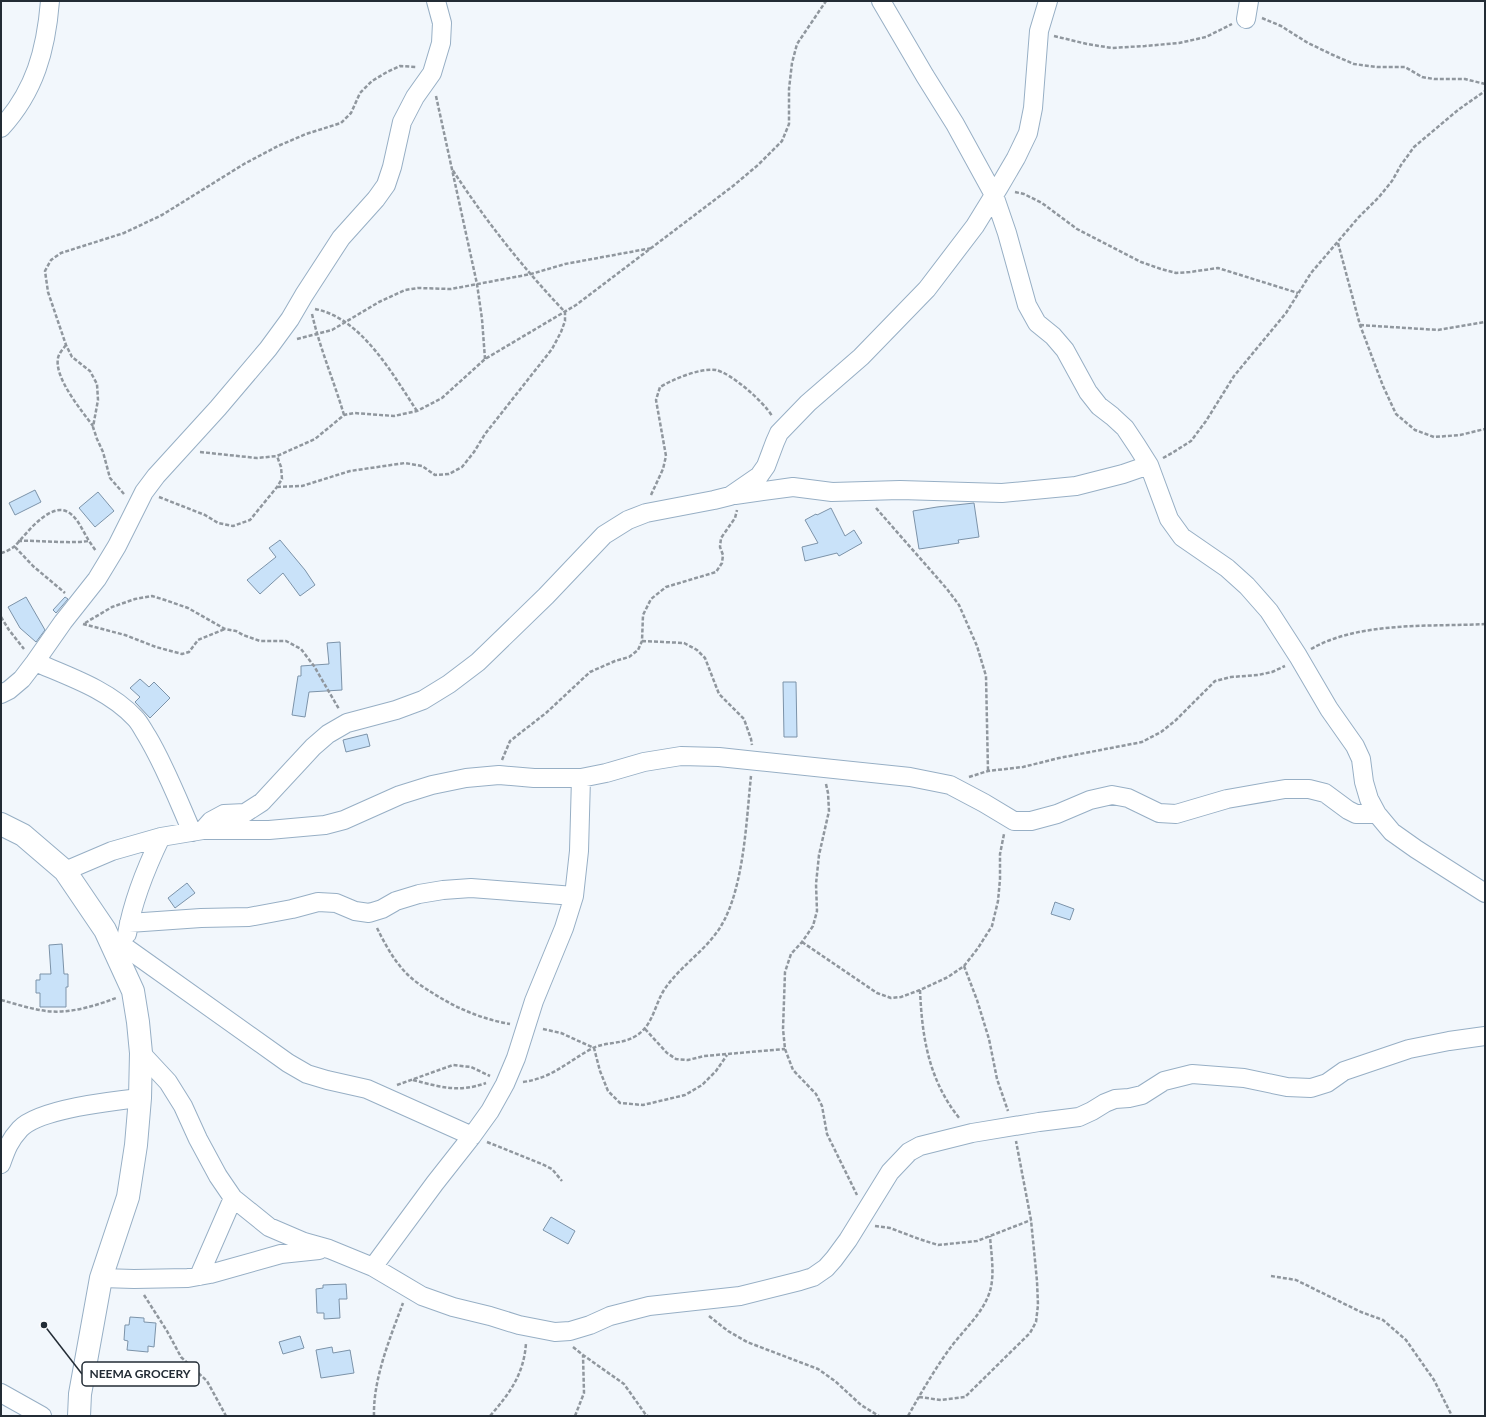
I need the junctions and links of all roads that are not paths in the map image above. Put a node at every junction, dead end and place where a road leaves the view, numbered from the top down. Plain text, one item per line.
1 (50, 1) edge
2 (436, 1) edge
3 (882, 1) edge
4 (1048, 1) edge
5 (1250, 1) edge
6 (1246, 19) road end
7 (1, 128) edge
8 (997, 191) junction
9 (1149, 465) junction
10 (736, 495) junction
11 (36, 662) junction
12 (1, 694) edge
13 (581, 778) junction
14 (1377, 814) junction
15 (1, 824) edge
16 (198, 831) junction
17 (161, 837) junction
18 (65, 871) junction
19 (1485, 893) edge
20 (574, 896) junction
21 (129, 923) junction
22 (123, 956) junction
23 (1485, 1036) edge
24 (141, 1053) junction
25 (140, 1098) junction
26 (472, 1136) junction
27 (1, 1164) edge
28 (233, 1198) junction
29 (329, 1249) junction
30 (373, 1267) junction
31 (199, 1276) junction
32 (101, 1278) junction
33 (1, 1393) edge
34 (42, 1416) edge
35 (79, 1416) edge

1 - 7 street
2 - 11 street
3 - 8 street
4 - 8 street
5 - 6 street
8 - 9 street
8 - 10 street
9 - 10 street
9 - 14 street
10 - 16 street
11 - 12 street
11 - 16 street
13 - 14 street
13 - 16 street
13 - 20 street
14 - 19 street
15 - 18 street
16 - 17 street
17 - 18 street
17 - 21 street
18 - 22 street
20 - 21 street
20 - 26 street
21 - 22 street
22 - 24 street
22 - 26 street
23 - 30 street
24 - 25 street
24 - 28 street
25 - 27 street
25 - 32 street
26 - 30 street
28 - 29 street
28 - 31 street
29 - 30 street
29 - 31 street
31 - 32 street
32 - 35 street
33 - 34 street

